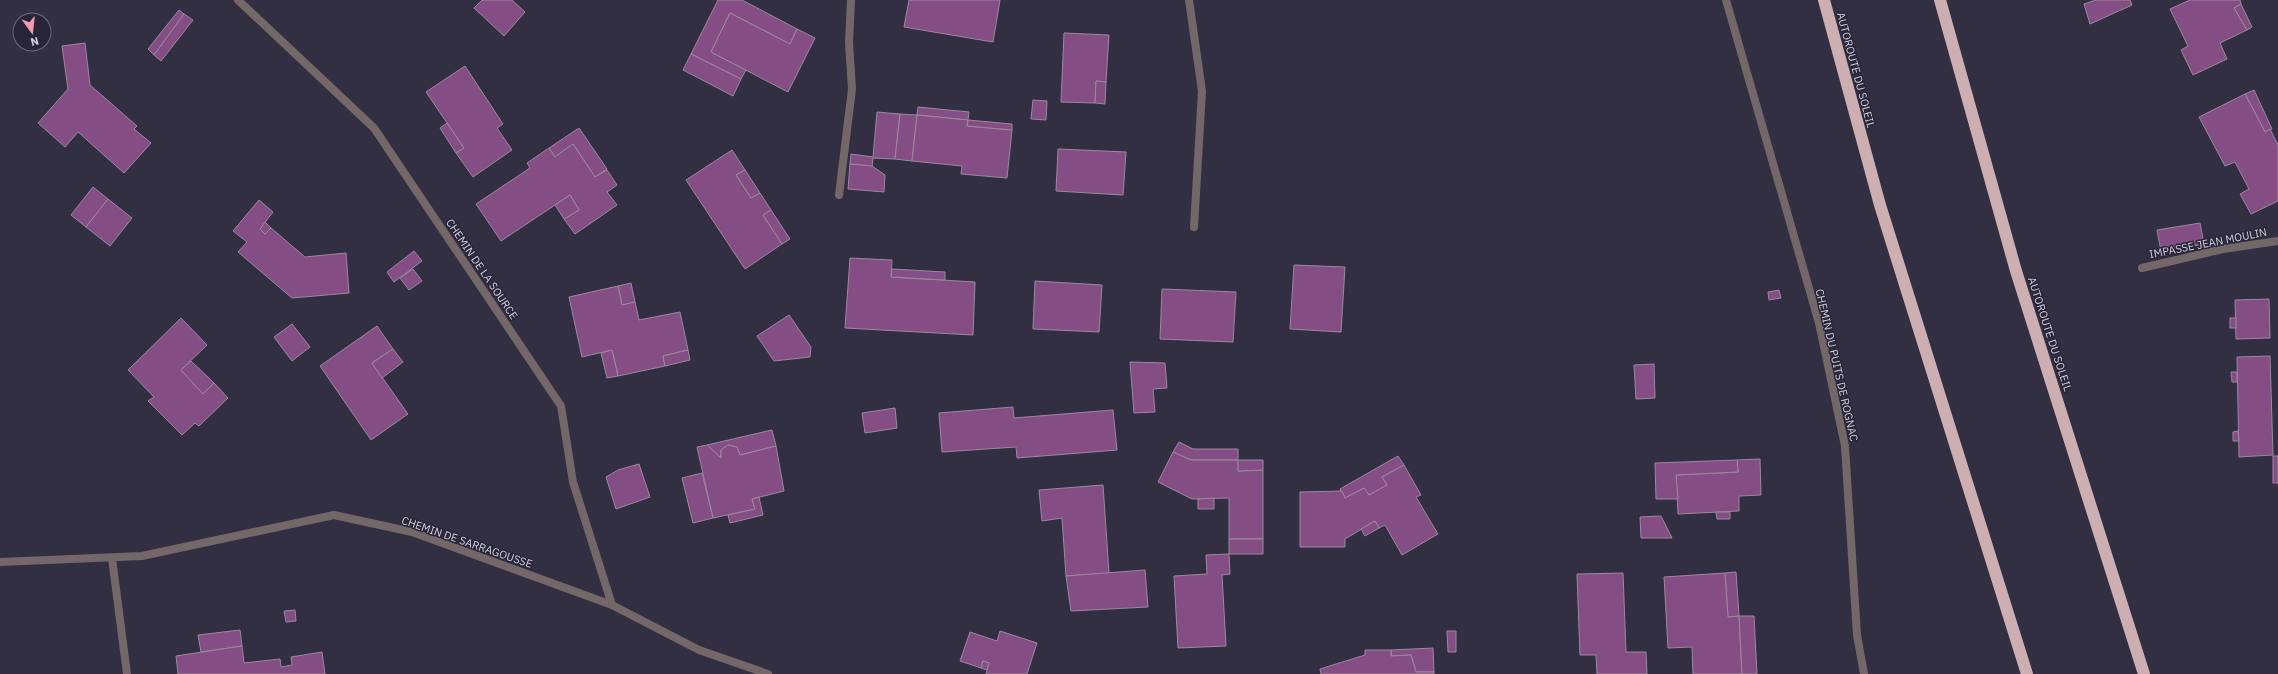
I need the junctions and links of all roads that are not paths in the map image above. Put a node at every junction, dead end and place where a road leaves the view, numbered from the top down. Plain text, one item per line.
1 (238, 0) edge
2 (851, 0) edge
3 (1189, 0) edge
4 (1726, 0) edge
5 (1824, 0) edge
6 (1940, 0) edge
7 (839, 196) dead end
8 (1194, 227) dead end
9 (2278, 241) edge
10 (2142, 268) dead end
11 (112, 558) junction
12 (0, 562) edge
13 (612, 605) junction
14 (127, 674) edge
15 (768, 674) edge
16 (1864, 674) edge
17 (2028, 674) edge
18 (2144, 674) edge

1 - 13 street, CHEMIN DE LA SOURCE
2 - 7 street
3 - 8 street
4 - 16 street, CHEMIN DU PUITS DE ROGNAC
5 - 17 highway, AUTOROUTE DU SOLEIL
6 - 18 highway, AUTOROUTE DU SOLEIL
9 - 10 street, IMPASSE JEAN MOULIN
11 - 12 street, CHEMIN DE SARRAGOUSSE
11 - 13 street, CHEMIN DE SARRAGOUSSE
11 - 14 street
13 - 15 street, CHEMIN DE SARRAGOUSSE

